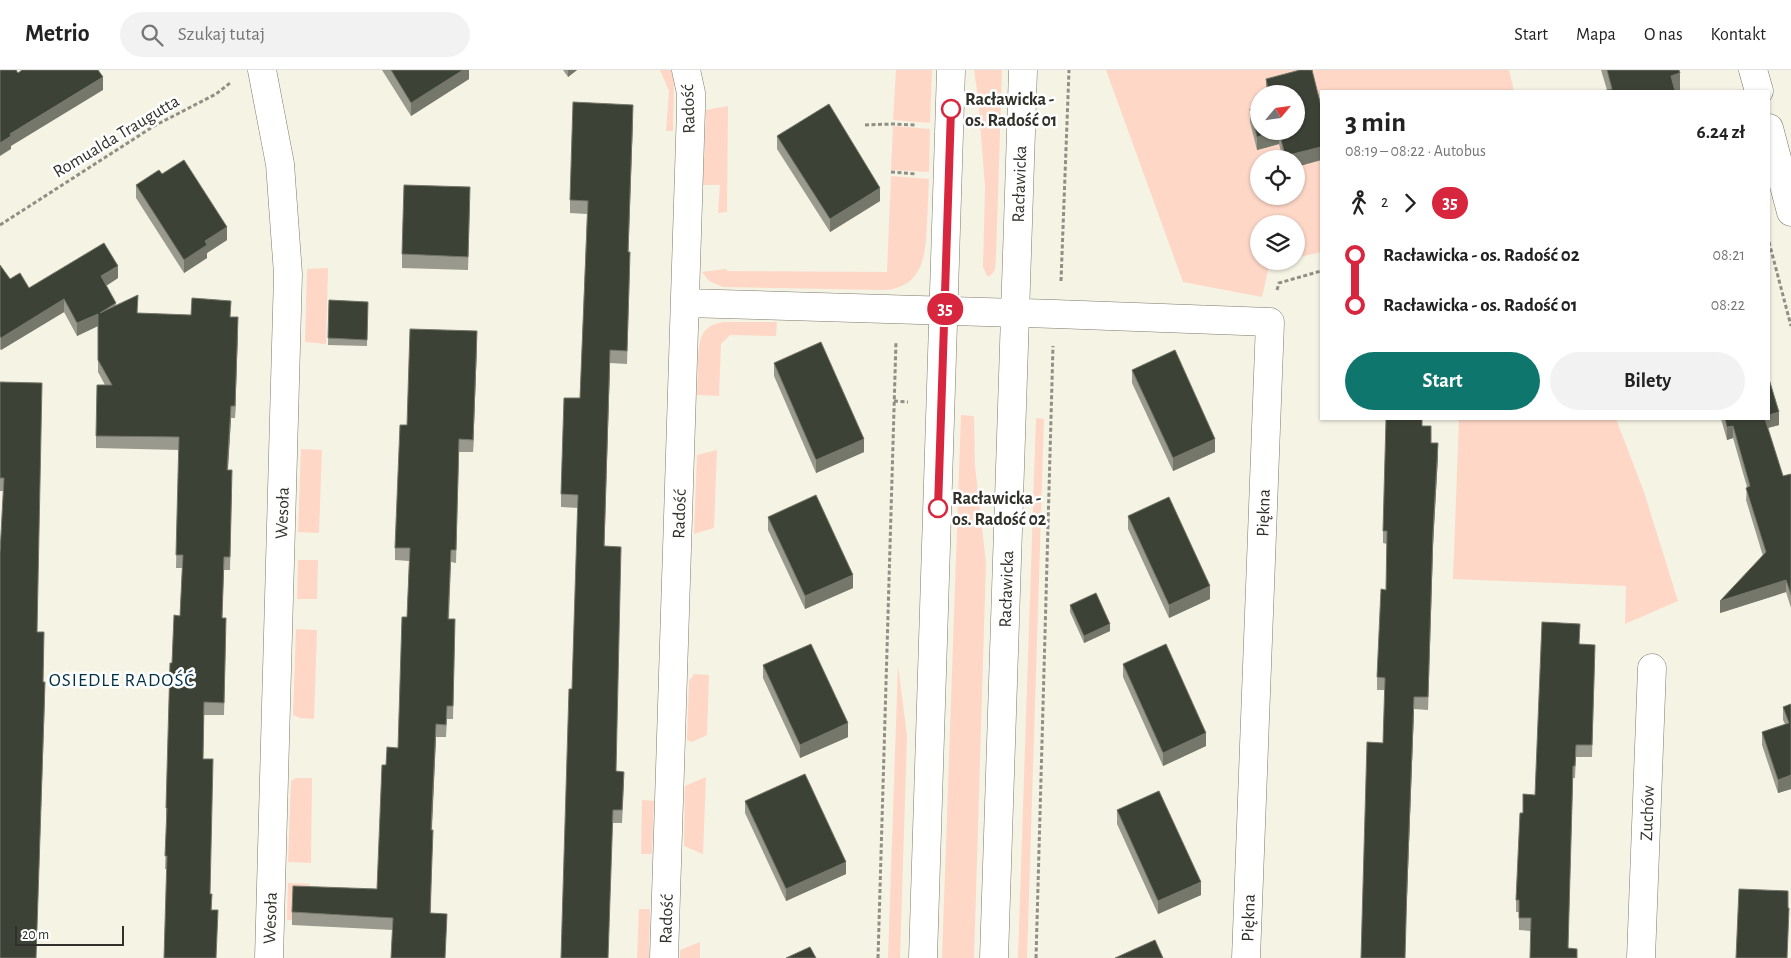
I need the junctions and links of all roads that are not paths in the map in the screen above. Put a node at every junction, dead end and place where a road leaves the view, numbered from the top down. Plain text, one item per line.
1 (262, 70) edge
2 (686, 70) edge
3 (952, 70) edge
4 (1023, 70) edge
5 (1753, 70) edge
6 (1759, 90) edge
7 (1770, 132) edge
8 (1791, 212) edge
9 (686, 303) junction
10 (944, 310) junction
11 (1015, 313) junction
12 (1652, 668) dead end
13 (269, 958) edge
14 (664, 958) edge
15 (923, 958) edge
16 (994, 958) edge
17 (1246, 958) edge
18 (1641, 958) edge

1 - 13 street, Wesoła
2 - 9 street, Radość
3 - 10 street
4 - 11 street, Racławicka
5 - 6 street
7 - 8 street
9 - 10 street
9 - 14 street, Radość
10 - 11 street
10 - 15 street
11 - 16 street, Racławicka
11 - 17 street, Piękna
12 - 18 street, Zuchów

